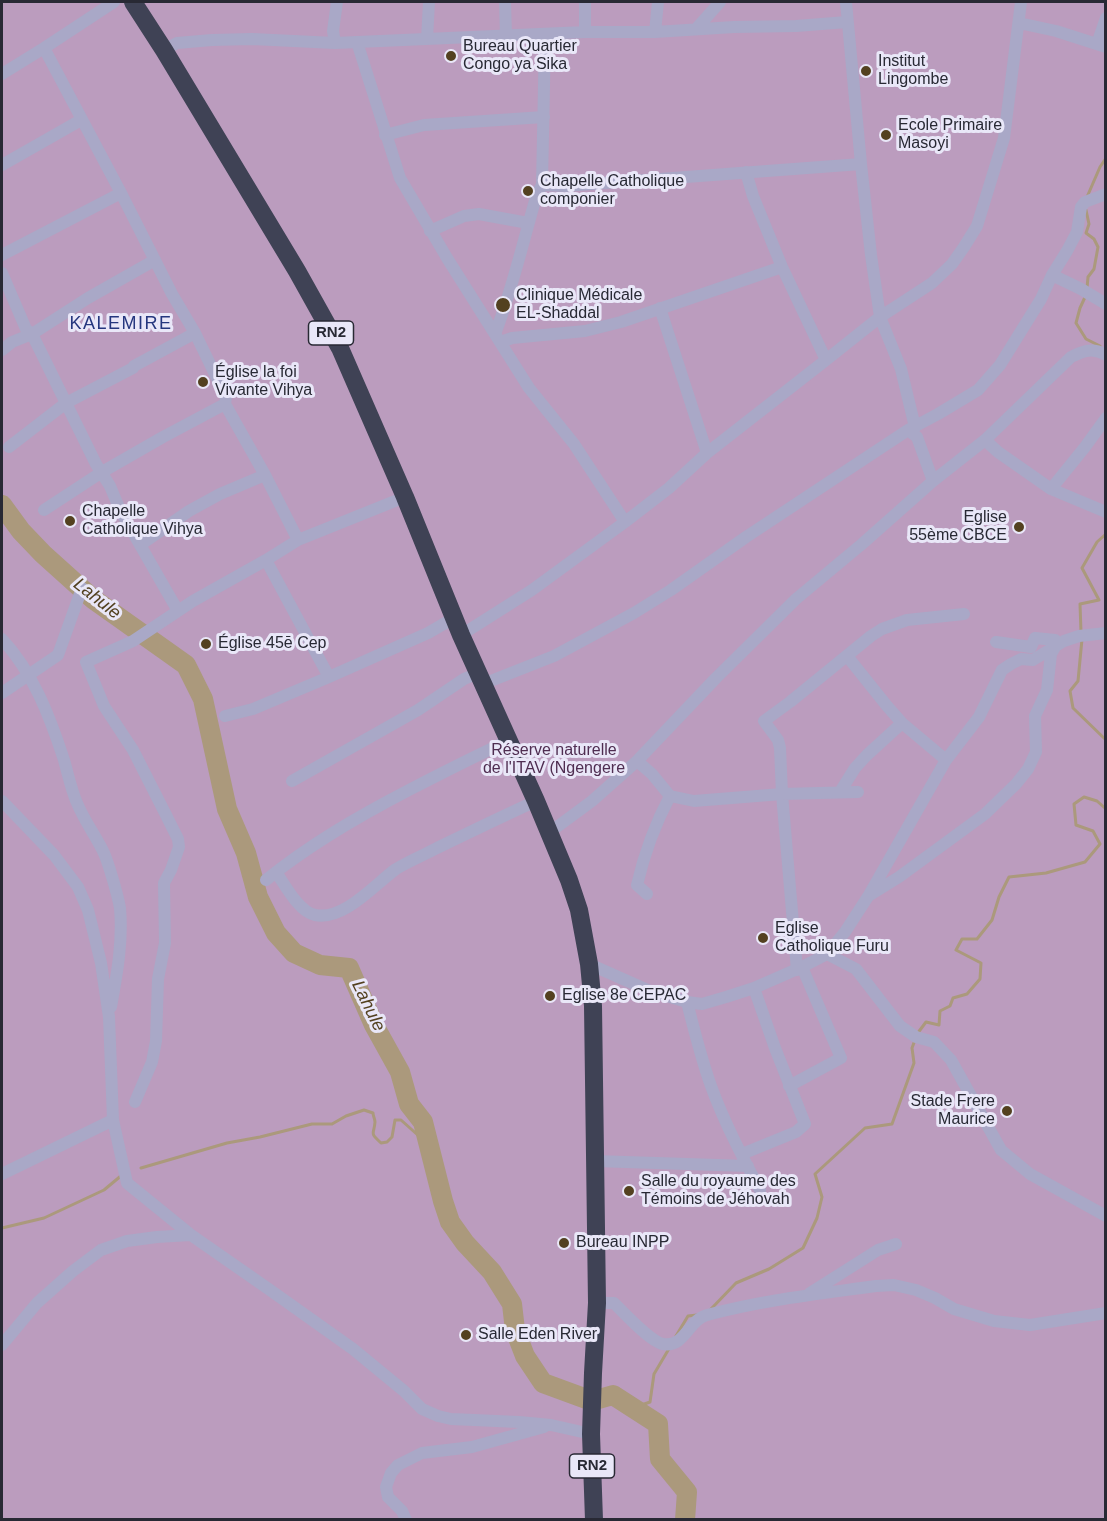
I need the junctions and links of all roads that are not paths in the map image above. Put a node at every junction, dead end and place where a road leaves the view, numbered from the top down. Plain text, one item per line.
1 (114, 2) edge
2 (134, 2) edge
3 (337, 2) edge
4 (429, 2) edge
5 (505, 2) edge
6 (585, 2) edge
7 (658, 2) edge
8 (720, 2) edge
9 (846, 2) edge
10 (1021, 2) edge
11 (1106, 18) edge
12 (847, 22) junction
13 (1019, 23) junction
14 (696, 29) junction
15 (655, 32) junction
16 (585, 33) junction
17 (545, 35) junction
18 (506, 36) junction
19 (427, 39) junction
20 (357, 42) junction
21 (334, 43) junction
22 (1101, 45) edge
23 (44, 48) junction
24 (164, 50) junction
25 (2, 74) edge
26 (543, 117) junction
27 (81, 120) junction
28 (385, 135) junction
29 (861, 164) junction
30 (2, 165) edge
31 (746, 172) junction
32 (542, 185) junction
33 (121, 193) junction
34 (1101, 196) edge
35 (528, 223) junction
36 (430, 231) junction
37 (2, 255) edge
38 (155, 260) junction
39 (782, 267) junction
40 (2, 273) edge
41 (1052, 275) junction
42 (1106, 304) edge
43 (660, 308) junction
44 (880, 317) junction
45 (195, 333) junction
46 (32, 334) junction
47 (498, 338) junction
48 (2, 350) edge
49 (1106, 356) edge
50 (826, 360) junction
51 (66, 403) junction
52 (225, 404) junction
53 (1106, 418) edge
54 (908, 430) junction
55 (985, 440) junction
56 (9, 447) dead end
57 (708, 453) junction
58 (102, 472) junction
59 (265, 475) junction
60 (933, 481) junction
61 (1051, 489) junction
62 (405, 497) junction
63 (44, 510) dead end
64 (1106, 512) edge
65 (625, 522) junction
66 (298, 540) junction
67 (140, 545) junction
68 (266, 560) junction
69 (82, 588) dead end
70 (178, 611) junction
71 (964, 614) dead end
72 (458, 626) junction
73 (1106, 633) edge
74 (2, 639) edge
75 (996, 642) dead end
76 (1056, 645) junction
77 (847, 656) junction
78 (28, 675) junction
79 (329, 677) junction
80 (481, 679) junction
81 (2, 693) edge
82 (225, 716) dead end
83 (903, 723) junction
84 (508, 741) junction
85 (945, 760) junction
86 (637, 761) junction
87 (292, 781) dead end
88 (840, 792) junction
89 (858, 792) dead end
90 (782, 795) junction
91 (670, 796) junction
92 (2, 801) edge
93 (536, 801) junction
94 (550, 832) junction
95 (276, 872) junction
96 (266, 880) dead end
97 (647, 894) dead end
98 (869, 895) junction
99 (827, 954) junction
100 (589, 964) junction
101 (800, 969) junction
102 (754, 988) junction
103 (687, 1002) junction
104 (109, 1017) junction
105 (789, 1086) junction
106 (135, 1102) dead end
107 (113, 1120) junction
108 (741, 1154) junction
109 (595, 1161) junction
110 (748, 1166) junction
111 (2, 1174) edge
112 (760, 1190) dead end
113 (1106, 1216) edge
114 (191, 1235) junction
115 (896, 1244) dead end
116 (807, 1296) junction
117 (597, 1303) junction
118 (1106, 1313) edge
119 (2, 1345) edge
120 (550, 1425) junction
121 (591, 1434) junction
122 (406, 1520) edge
123 (594, 1520) edge

1 - 23 street
2 - 24 highway, RN2
3 - 21 street
4 - 19 street
5 - 18 street
6 - 16 street
7 - 15 street
8 - 14 street
9 - 12 street
10 - 13 street
11 - 22 street
12 - 14 street
12 - 29 street
13 - 22 street
13 - 44 street
14 - 15 street
15 - 16 street
16 - 17 street
17 - 18 street
17 - 26 street
18 - 19 street
19 - 20 street
20 - 21 street
20 - 28 street
21 - 24 street
23 - 25 street
23 - 27 street
24 - 62 highway, RN2
26 - 28 street
26 - 32 street
27 - 30 street
27 - 33 street
28 - 36 street
29 - 31 street
29 - 44 street
31 - 32 street
31 - 39 street
32 - 35 street
33 - 37 street
33 - 38 street
34 - 41 street
35 - 36 street
35 - 47 street
36 - 47 street
38 - 45 street
38 - 46 street
39 - 43 street
39 - 50 street
40 - 46 street
41 - 42 street
41 - 54 street
43 - 47 street
43 - 57 street
44 - 50 street
44 - 54 street
45 - 51 street
45 - 52 street
46 - 48 street
46 - 51 street
47 - 65 street
49 - 55 street
50 - 57 street
51 - 56 street
51 - 58 street
52 - 58 street
52 - 59 street
53 - 61 street
54 - 60 street
54 - 80 street
55 - 60 street
55 - 61 street
57 - 65 street
58 - 63 street
58 - 67 street
59 - 66 street
59 - 67 street
60 - 86 street
61 - 64 street
62 - 66 street
62 - 72 highway, RN2
65 - 72 street
66 - 68 street
67 - 70 street
68 - 70 street
68 - 79 street
69 - 78 street
70 - 106 street
71 - 77 street
72 - 79 street
72 - 80 highway, RN2
73 - 76 street
74 - 78 street
75 - 76 street
76 - 85 street
76 - 98 street
77 - 83 street
77 - 90 street
78 - 81 street
78 - 104 street
79 - 82 street
80 - 84 highway, RN2
80 - 87 street
83 - 85 street
83 - 88 street
84 - 93 highway, RN2
84 - 95 street
85 - 98 street
86 - 91 street
86 - 94 street
88 - 89 street
88 - 90 street
90 - 91 street
90 - 101 street
91 - 97 street
92 - 104 street
93 - 94 highway, RN2
93 - 95 street
94 - 100 highway, RN2
95 - 96 street
98 - 99 street
99 - 101 street
99 - 113 street
100 - 103 street
100 - 109 highway, RN2
101 - 102 street
101 - 105 street
102 - 103 street
102 - 105 street
103 - 108 street
104 - 107 street
105 - 108 street
107 - 111 street
107 - 114 street
108 - 110 street
109 - 110 street
109 - 117 highway, RN2
110 - 112 street
114 - 119 street
114 - 120 street
115 - 116 street
116 - 117 street
116 - 118 street
117 - 121 highway, RN2
120 - 121 street
120 - 122 street
121 - 123 highway, RN2

